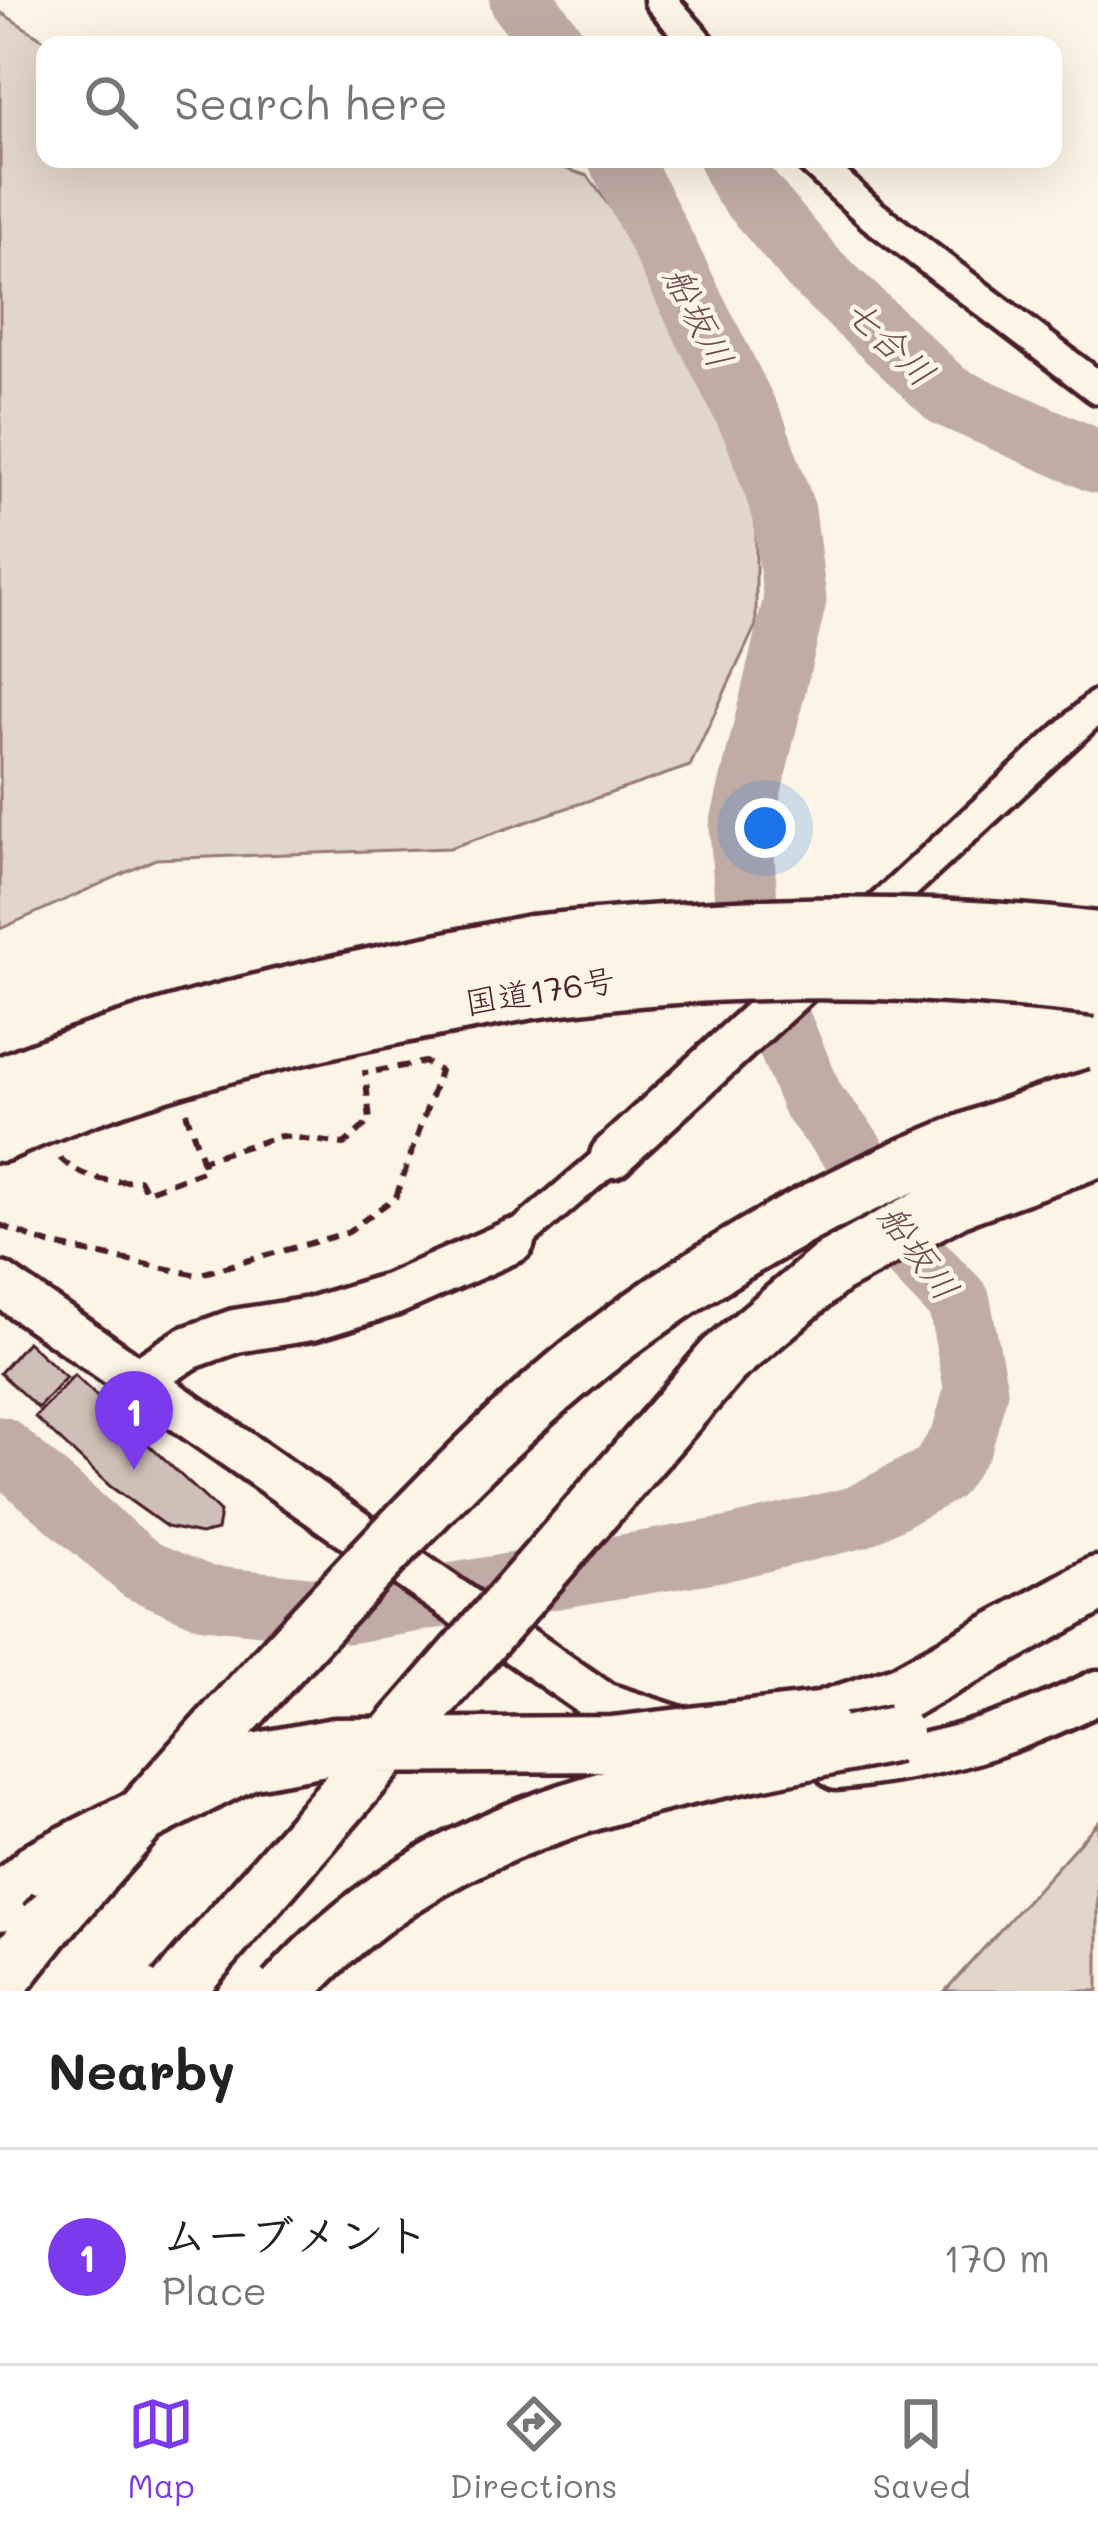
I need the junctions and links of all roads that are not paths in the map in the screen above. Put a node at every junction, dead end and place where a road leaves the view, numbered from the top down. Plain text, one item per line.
1 (660, 0) edge
2 (691, 36) edge
3 (821, 168) edge
4 (1098, 388) edge
5 (1098, 706) edge
6 (868, 919) joint
7 (1098, 940) edge
8 (532, 967) junction
9 (1098, 988) edge
10 (0, 1085) edge
11 (1098, 1097) edge
12 (26, 1140) edge
13 (1098, 1149) edge
14 (611, 1156) joint
15 (513, 1240) joint
16 (0, 1284) edge
17 (138, 1380) junction
18 (1098, 1554) edge
19 (1098, 1584) edge
20 (1098, 1624) edge
21 (548, 1663) junction
22 (1098, 1692) edge
23 (23, 1913) edge
24 (0, 1982) edge
25 (175, 1991) edge
26 (286, 1991) edge

1 - 2 street
3 - 4 street
5 - 6 street
6 - 14 street, bridge
7 - 8 highway, 国道176号, bridge
8 - 9 highway, 国道176号, bridge
8 - 10 highway, 国道176号
8 - 12 highway, 国道176号
11 - 23 highway, bridge
13 - 25 highway, bridge
14 - 15 street
15 - 17 street
16 - 17 street
17 - 21 street, bridge
18 - 21 street
19 - 23 highway, bridge
20 - 26 highway, bridge
21 - 22 street
23 - 24 highway

